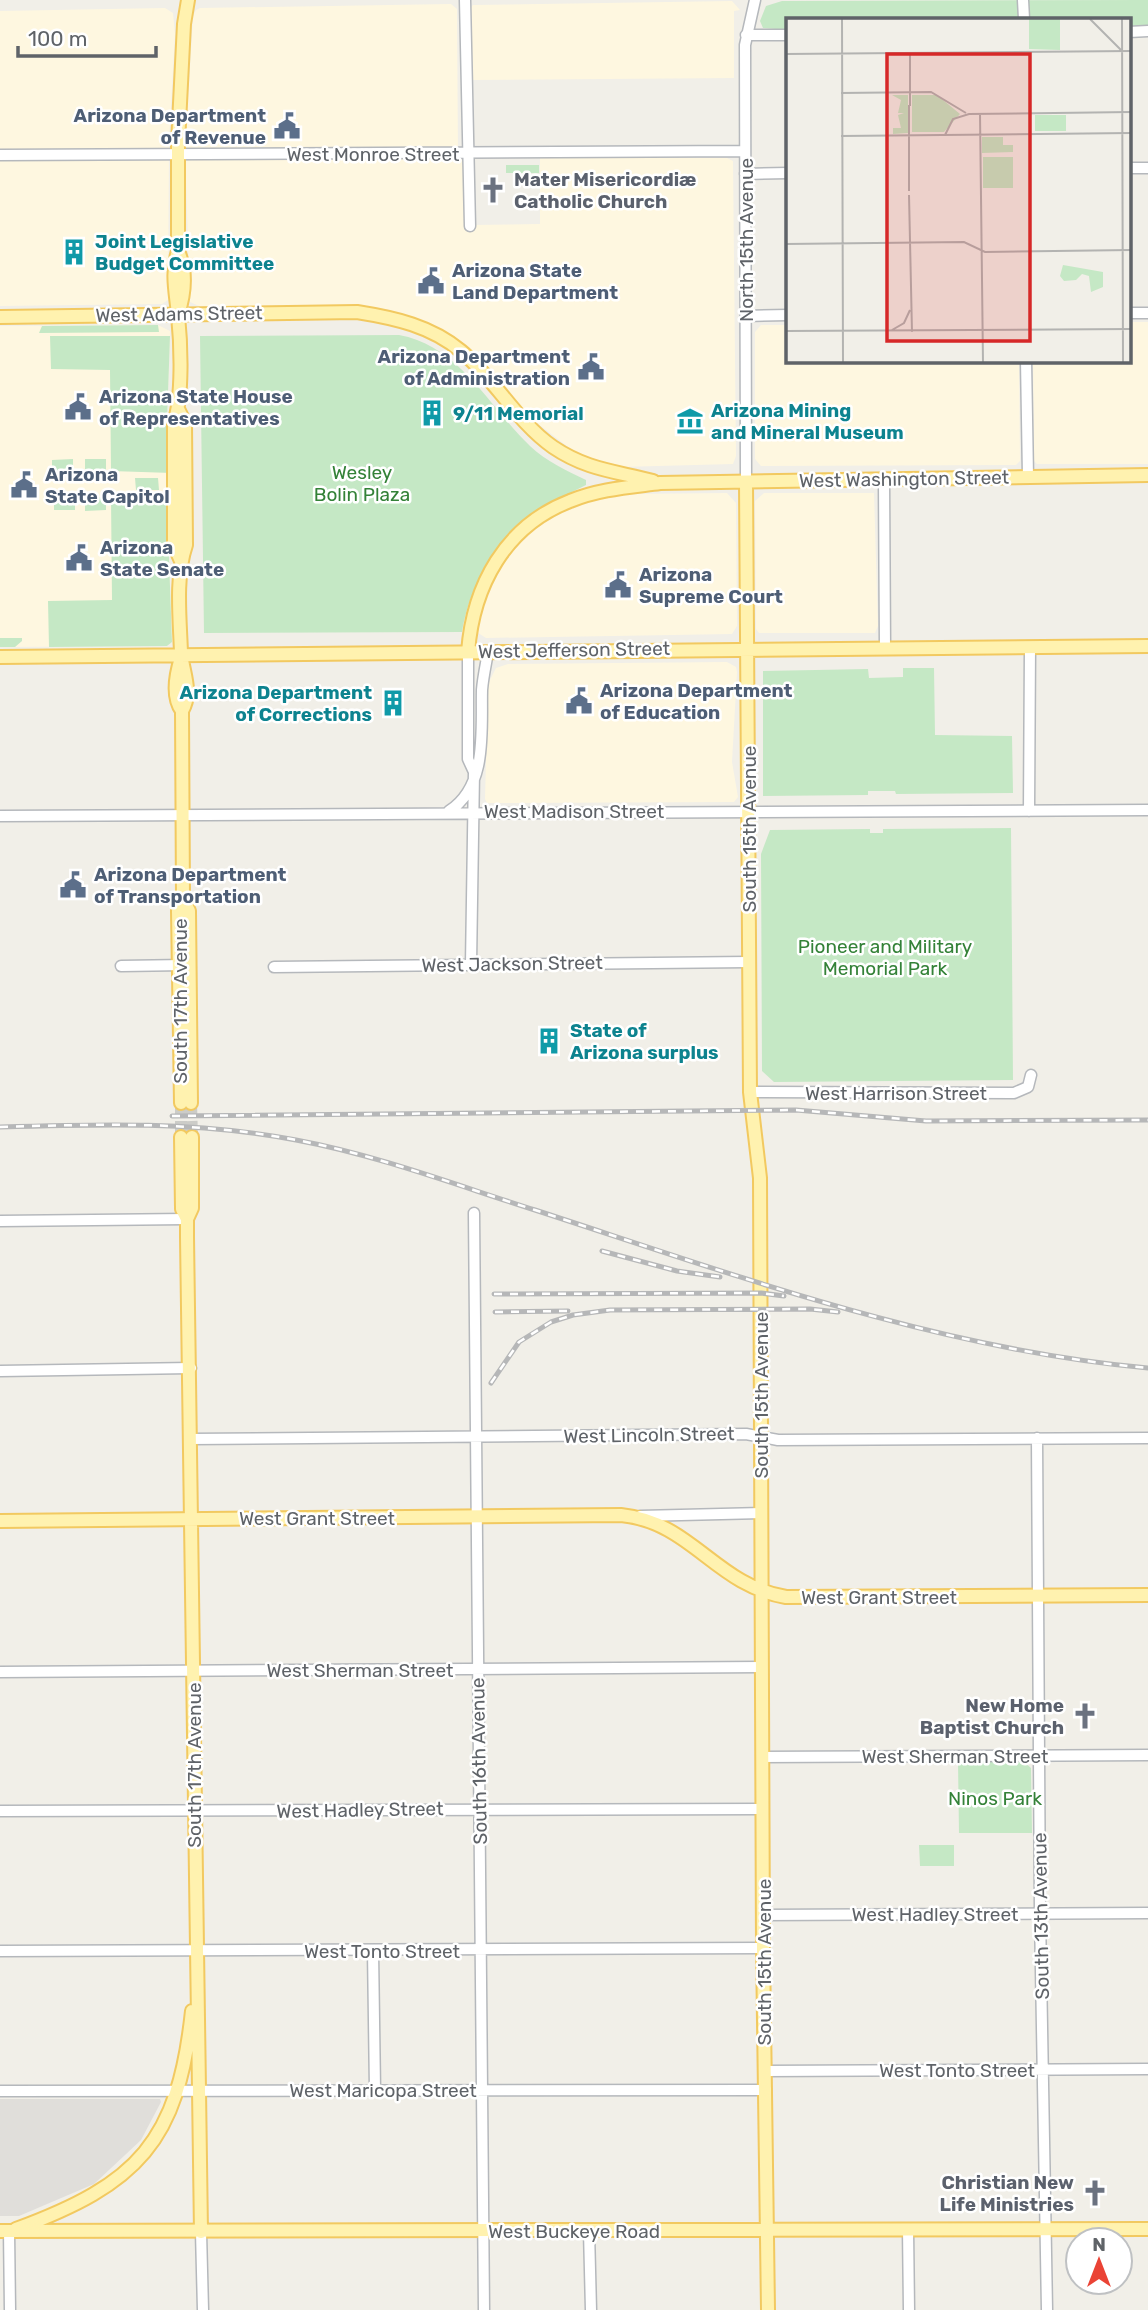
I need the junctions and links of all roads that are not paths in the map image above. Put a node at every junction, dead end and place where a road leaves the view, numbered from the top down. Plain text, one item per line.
1 (188, 0) edge
2 (465, 0) edge
3 (755, 0) edge
4 (1023, 0) edge
5 (1024, 18) edge
6 (1148, 31) edge
7 (1130, 32) edge
8 (746, 35) junction
9 (786, 35) edge
10 (745, 151) junction
11 (467, 153) junction
12 (0, 155) edge
13 (177, 155) junction
14 (1148, 168) edge
15 (1130, 169) edge
16 (786, 173) edge
17 (745, 174) junction
18 (470, 226) dead end
19 (357, 312) joint
20 (1130, 313) edge
21 (1148, 313) edge
22 (178, 314) junction
23 (786, 315) edge
24 (746, 316) junction
25 (0, 317) edge
26 (1026, 362) edge
27 (1148, 475) edge
28 (1028, 477) junction
29 (884, 480) junction
30 (746, 482) junction
31 (660, 483) junction
32 (1148, 646) edge
33 (1030, 647) junction
34 (748, 648) junction
35 (886, 648) junction
36 (468, 652) junction
37 (488, 652) junction
38 (0, 657) edge
39 (181, 657) junction
40 (474, 772) junction
41 (1148, 810) edge
42 (1029, 811) junction
43 (449, 812) junction
44 (473, 812) junction
45 (749, 812) junction
46 (182, 815) junction
47 (0, 816) edge
48 (749, 962) junction
49 (471, 964) junction
50 (184, 965) junction
51 (121, 966) dead end
52 (274, 967) dead end
53 (1031, 1075) dead end
54 (750, 1093) junction
55 (186, 1103) tunnel mouth
56 (186, 1137) tunnel mouth
57 (474, 1213) dead end
58 (187, 1219) junction
59 (0, 1221) edge
60 (191, 1368) junction
61 (0, 1371) edge
62 (474, 1437) junction
63 (760, 1437) junction
64 (1037, 1438) junction
65 (1148, 1438) edge
66 (191, 1439) junction
67 (762, 1513) junction
68 (475, 1516) junction
69 (634, 1516) junction
70 (192, 1519) junction
71 (0, 1521) edge
72 (762, 1592) junction
73 (1148, 1595) edge
74 (1036, 1596) junction
75 (762, 1667) junction
76 (477, 1669) junction
77 (194, 1671) junction
78 (0, 1672) edge
79 (1038, 1755) junction
80 (1148, 1755) edge
81 (762, 1757) junction
82 (480, 1809) junction
83 (763, 1809) junction
84 (0, 1811) edge
85 (194, 1812) junction
86 (1148, 1913) edge
87 (1040, 1914) junction
88 (763, 1915) junction
89 (763, 1948) junction
90 (480, 1950) junction
91 (0, 1951) edge
92 (195, 1951) junction
93 (373, 1951) junction
94 (1148, 2069) edge
95 (1044, 2070) junction
96 (765, 2071) junction
97 (178, 2089) junction
98 (200, 2089) junction
99 (375, 2090) junction
100 (481, 2090) junction
101 (766, 2090) junction
102 (0, 2091) edge
103 (908, 2229) junction
104 (1048, 2229) junction
105 (1148, 2229) edge
106 (4, 2231) edge
107 (483, 2231) junction
108 (589, 2231) junction
109 (767, 2231) junction
110 (201, 2232) junction
111 (9, 2310) edge
112 (203, 2310) edge
113 (484, 2310) edge
114 (591, 2310) edge
115 (768, 2310) edge
116 (909, 2310) edge
117 (1047, 2310) edge

1 - 13 main road, South 17th Avenue
2 - 11 street
3 - 8 street, North 15th Avenue
4 - 5 street
6 - 7 street
8 - 9 street
8 - 10 street, North 15th Avenue
10 - 11 street, West Monroe Street
10 - 17 street, North 15th Avenue
11 - 13 street, West Monroe Street
11 - 18 street
12 - 13 street, West Monroe Street
13 - 22 main road, South 17th Avenue
14 - 15 street
16 - 17 street
17 - 24 street, North 15th Avenue
19 - 22 main road, West Adams Street
19 - 31 main road, West Washington Street
20 - 21 street
22 - 25 main road, West Adams Street
22 - 39 main road, South 17th Avenue
23 - 24 street
24 - 30 street, North 15th Avenue
26 - 28 street
27 - 28 main road, West Washington Street
28 - 29 main road, West Washington Street
29 - 30 main road, West Washington Street
29 - 35 street
30 - 31 main road, West Washington Street
30 - 34 main road, South 15th Avenue
31 - 36 main road, West Washington Street
32 - 33 main road, West Jefferson Street
33 - 35 main road, West Jefferson Street
33 - 42 street
34 - 35 main road, West Jefferson Street
34 - 37 main road, West Jefferson Street
34 - 45 main road, South 15th Avenue
36 - 37 main road, West Jefferson Street
36 - 39 main road, West Jefferson Street
36 - 40 street
37 - 40 street
38 - 39 main road, West Jefferson Street
39 - 46 main road, South 17th Avenue
40 - 43 street
40 - 44 street
41 - 42 street, West Madison Street
42 - 45 street, West Madison Street
43 - 44 street, West Madison Street
43 - 46 street, West Madison Street
44 - 45 street, West Madison Street
44 - 49 street
45 - 48 main road, South 15th Avenue
46 - 47 street, West Madison Street
46 - 50 main road, South 17th Avenue
48 - 49 street, West Jackson Street
48 - 54 main road, South 15th Avenue
49 - 52 street, West Jackson Street
50 - 51 street
50 - 55 main road, South 17th Avenue
53 - 54 street, West Harrison Street
54 - 63 main road, South 15th Avenue
56 - 58 main road, South 17th Avenue
57 - 62 street, South 16th Avenue
58 - 59 street
58 - 60 main road, South 17th Avenue
60 - 61 street
60 - 66 main road, South 17th Avenue
62 - 63 street, West Lincoln Street
62 - 66 street, West Lincoln Street
62 - 68 street, South 16th Avenue
63 - 64 street, West Lincoln Street
63 - 67 main road, South 15th Avenue
64 - 65 street, West Lincoln Street
64 - 74 street, South 13th Avenue
66 - 70 main road, South 17th Avenue
67 - 69 street, West Grant Street
67 - 72 main road, South 15th Avenue
68 - 69 main road, West Grant Street
68 - 70 main road, West Grant Street
68 - 76 street, South 16th Avenue
69 - 72 main road, West Grant Street
70 - 71 main road, West Grant Street
70 - 77 main road, South 17th Avenue
72 - 74 main road, West Grant Street
72 - 75 main road, South 15th Avenue
73 - 74 main road, West Grant Street
74 - 79 street, South 13th Avenue
75 - 76 street, West Sherman Street
75 - 81 main road, South 15th Avenue
76 - 77 street, West Sherman Street
76 - 82 street, South 16th Avenue
77 - 78 street, West Sherman Street
77 - 85 main road, South 17th Avenue
79 - 80 street, West Sherman Street
79 - 81 street, West Sherman Street
79 - 87 street, South 13th Avenue
81 - 83 main road, South 15th Avenue
82 - 83 street, West Hadley Street
82 - 85 street, West Hadley Street
82 - 90 street, South 16th Avenue
83 - 88 main road, South 15th Avenue
84 - 85 street, West Hadley Street
85 - 92 main road, South 17th Avenue
86 - 87 street, West Hadley Street
87 - 88 street, West Hadley Street
87 - 95 street, South 13th Avenue
88 - 89 main road, South 15th Avenue
89 - 90 street, West Tonto Street
89 - 96 main road, South 15th Avenue
90 - 93 street, West Tonto Street
90 - 100 street, South 16th Avenue
91 - 92 street, West Tonto Street
92 - 93 street, West Tonto Street
92 - 97 main road
92 - 98 main road, South 17th Avenue
93 - 99 street
94 - 95 street, West Tonto Street
95 - 96 street, West Tonto Street
95 - 104 street, South 13th Avenue
96 - 101 main road, South 15th Avenue
97 - 98 street, West Maricopa Street
97 - 102 street, West Maricopa Street
97 - 106 main road
98 - 99 street, West Maricopa Street
98 - 110 main road, South 17th Avenue
99 - 100 street, West Maricopa Street
100 - 101 street, West Maricopa Street
100 - 107 street, South 16th Avenue
101 - 109 main road, South 15th Avenue
103 - 104 main road, West Buckeye Road
103 - 109 main road, West Buckeye Road
103 - 116 street
104 - 105 main road, West Buckeye Road
104 - 117 street, South 13th Avenue
106 - 110 main road, West Buckeye Road
106 - 111 street
107 - 108 main road, West Buckeye Road
107 - 110 main road, West Buckeye Road
107 - 113 street, South 16th Avenue
108 - 109 main road, West Buckeye Road
108 - 114 street
109 - 115 main road, South 15th Avenue
110 - 112 street, South 17th Avenue

